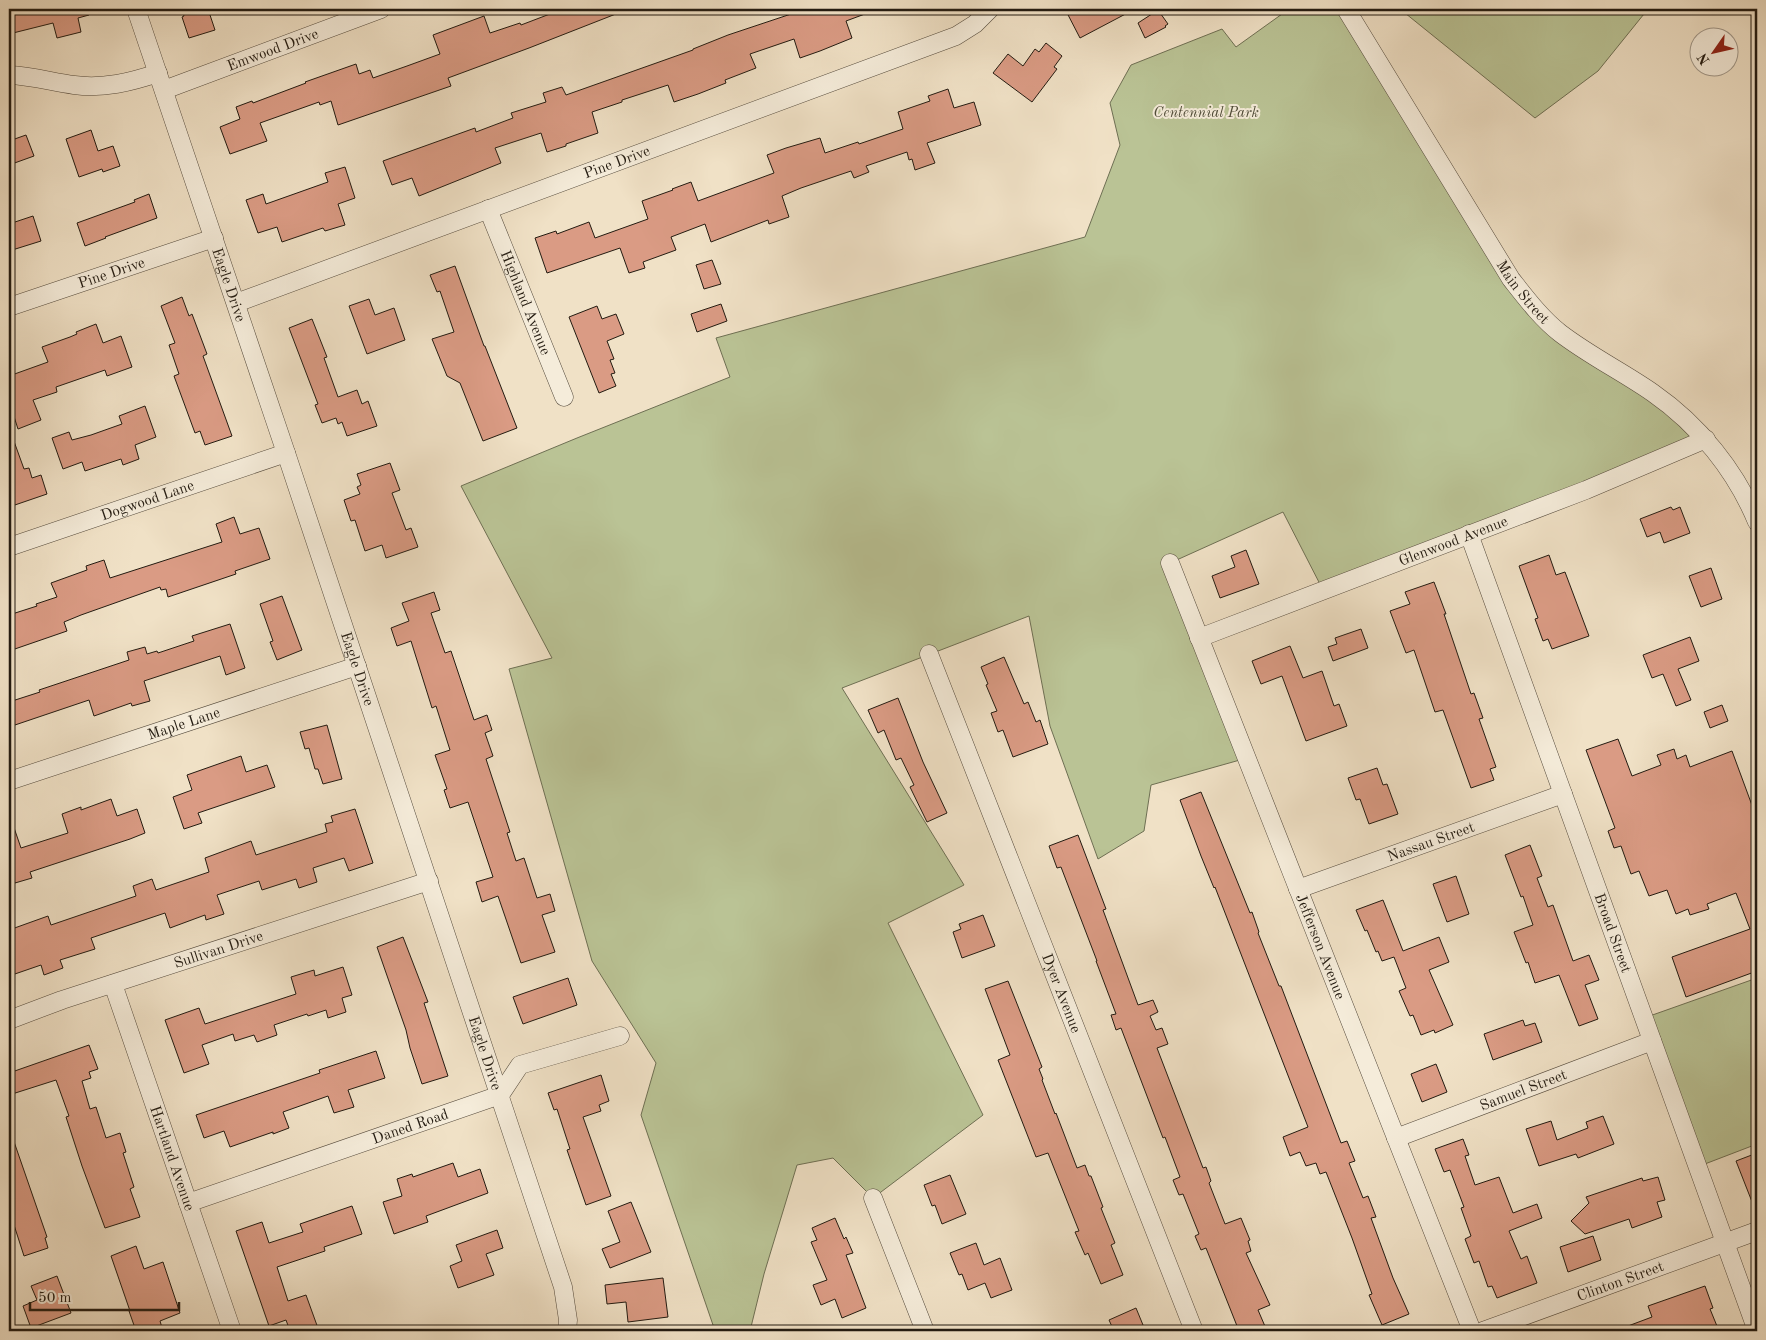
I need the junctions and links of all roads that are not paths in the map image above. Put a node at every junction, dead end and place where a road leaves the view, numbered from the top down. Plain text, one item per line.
1 (136, 9) edge
2 (381, 9) edge
3 (990, 9) edge
4 (1346, 9) edge
5 (158, 73) junction
6 (9, 75) edge
7 (164, 90) junction
8 (488, 209) junction
9 (214, 238) junction
10 (236, 303) junction
11 (9, 308) edge
12 (564, 397) dead end
13 (1706, 439) junction
14 (286, 453) junction
15 (1757, 522) edge
16 (1469, 534) junction
17 (9, 547) edge
18 (1170, 564) dead end
19 (1199, 638) junction
20 (928, 654) dead end
21 (357, 666) junction
22 (9, 781) edge
23 (1563, 794) junction
24 (428, 881) junction
25 (1298, 889) junction
26 (113, 984) junction
27 (9, 1020) edge
28 (620, 1036) dead end
29 (1652, 1041) junction
30 (500, 1095) junction
31 (1396, 1138) junction
32 (873, 1198) dead end
33 (188, 1203) junction
34 (1757, 1231) edge
35 (1725, 1243) junction
36 (232, 1331) edge
37 (567, 1331) edge
38 (925, 1331) edge
39 (1194, 1331) edge
40 (1472, 1331) edge
41 (1483, 1331) edge
42 (1757, 1331) edge

1 - 5 street, Eagle Drive
2 - 7 street, Emwood Drive
3 - 8 street, Pine Drive
4 - 13 street, Main Street
5 - 6 street
5 - 7 street, Eagle Drive
7 - 9 street, Eagle Drive
8 - 10 street, Pine Drive
8 - 12 street, Highland Avenue
9 - 10 street, Eagle Drive
9 - 11 street, Pine Drive
10 - 14 street, Eagle Drive
13 - 15 street, Main Street
13 - 16 street, Glenwood Avenue
14 - 17 street, Dogwood Lane
14 - 21 street, Eagle Drive
16 - 19 street, Glenwood Avenue
16 - 23 street, Broad Street
18 - 19 street, Jefferson Avenue
19 - 25 street, Jefferson Avenue
20 - 39 street, Dyer Avenue
21 - 22 street, Maple Lane
21 - 24 street, Eagle Drive
23 - 25 street, Nassau Street
23 - 29 street, Broad Street
24 - 26 street, Sullivan Drive
24 - 30 street, Eagle Drive
25 - 31 street, Jefferson Avenue
26 - 27 street, Sullivan Drive
26 - 33 street, Hartland Avenue
28 - 30 street
29 - 31 street, Samuel Street
29 - 35 street, Broad Street
30 - 33 street, Daned Road
30 - 37 street, Eagle Drive
31 - 40 street, Jefferson Avenue
32 - 38 street
33 - 36 street, Hartland Avenue
34 - 35 street, Clinton Street
35 - 41 street, Clinton Street
35 - 42 street, Broad Street

